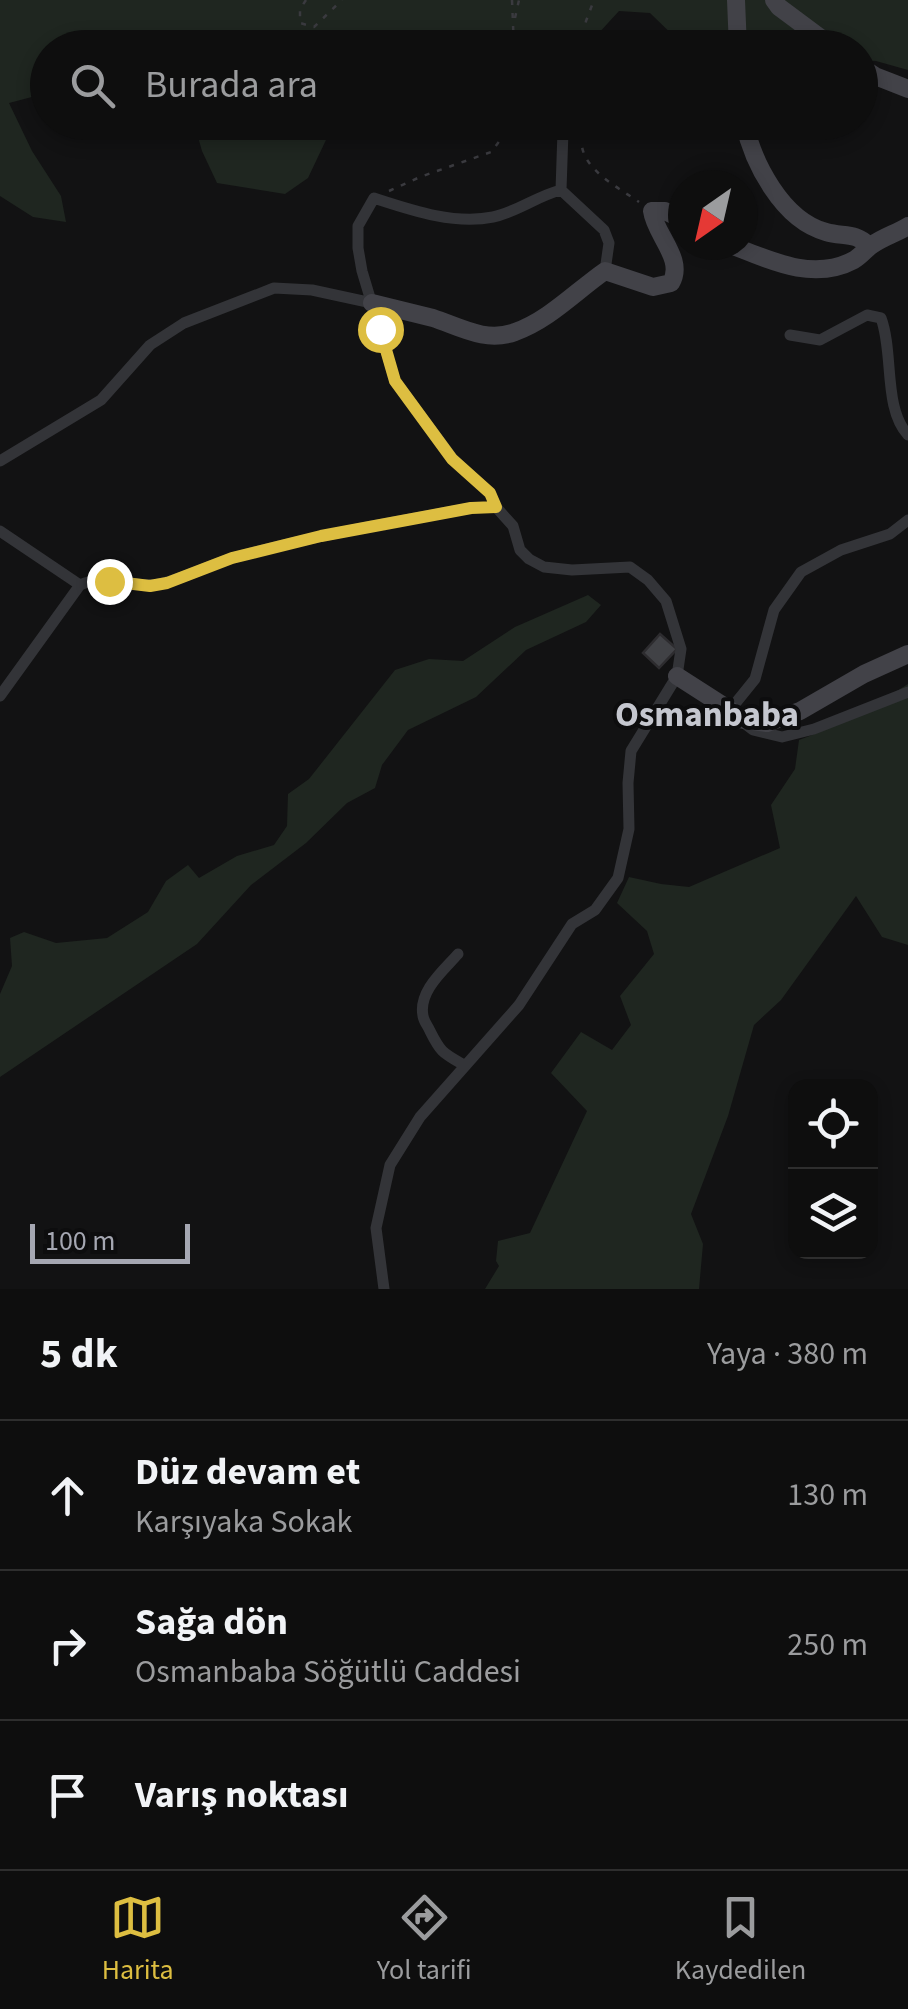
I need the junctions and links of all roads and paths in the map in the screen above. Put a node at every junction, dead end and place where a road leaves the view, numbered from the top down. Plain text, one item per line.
1 (306, 0) edge
2 (342, 0) edge
3 (512, 0) edge
4 (519, 0) edge
5 (594, 0) edge
6 (736, 0) edge
7 (774, 0) edge
8 (514, 22) junction
9 (514, 30) edge
10 (584, 30) edge
11 (737, 30) edge
12 (810, 30) edge
13 (878, 77) edge
14 (908, 88) edge
15 (499, 140) edge
16 (562, 140) edge
17 (581, 140) edge
18 (750, 140) edge
19 (561, 190) junction
20 (374, 198) junction
21 (652, 211) junction
22 (668, 212) edge
23 (908, 226) edge
24 (870, 246) junction
25 (758, 255) edge
26 (604, 271) junction
27 (372, 303) junction
28 (790, 335) dead end
29 (908, 435) edge
30 (0, 462) edge
31 (496, 507) junction
32 (908, 520) edge
33 (0, 531) edge
34 (80, 585) junction
35 (908, 654) edge
36 (677, 676) junction
37 (908, 692) edge
38 (0, 696) edge
39 (735, 715) junction
40 (458, 954) dead end
41 (464, 1065) junction
42 (384, 1289) edge

1 - 2 path
3 - 8 path
4 - 8 path
5 - 10 path
6 - 11 street
7 - 12 street
8 - 9 path
13 - 14 street
15 - 20 path
16 - 19 street
17 - 21 path
18 - 24 street
19 - 20 street
19 - 26 street
20 - 27 street
21 - 22 street
21 - 26 street
23 - 24 street
24 - 25 street
26 - 27 street
27 - 30 street
27 - 31 street
28 - 29 street
31 - 34 street
31 - 36 street
32 - 39 street
33 - 34 street
34 - 38 street
35 - 39 street
36 - 39 street
36 - 41 street
37 - 39 street
40 - 41 street
41 - 42 street

